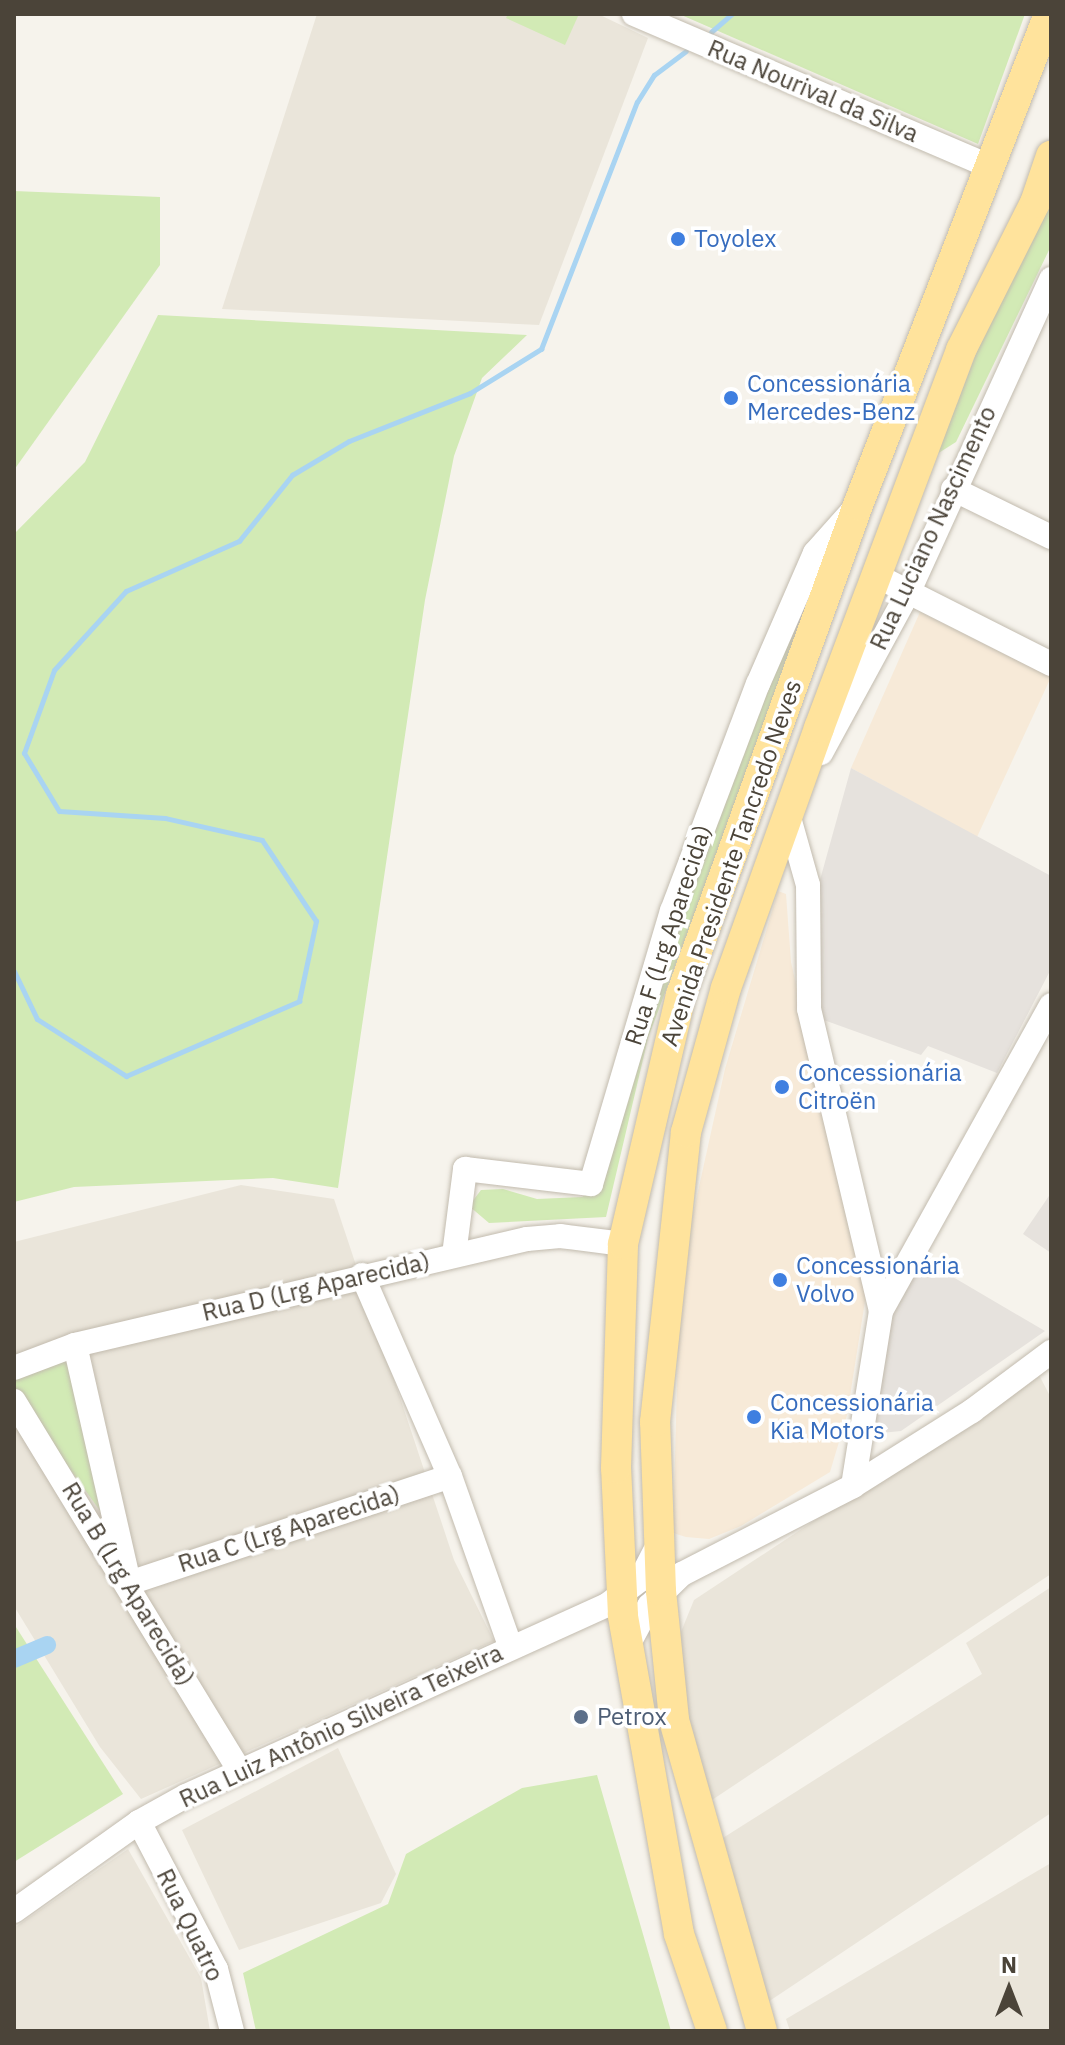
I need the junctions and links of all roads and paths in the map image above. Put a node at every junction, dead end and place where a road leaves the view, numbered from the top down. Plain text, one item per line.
1 (636, 14) edge
2 (1049, 14) edge
3 (1051, 156) edge
4 (991, 167) junction
5 (1051, 279) edge
6 (1045, 305) edge
7 (953, 489) junction
8 (858, 505) junction
9 (1051, 537) edge
10 (877, 576) junction
11 (909, 591) junction
12 (1051, 664) edge
13 (786, 816) junction
14 (1051, 1005) edge
15 (864, 1236) junction
16 (623, 1244) junction
17 (912, 1254) junction
18 (454, 1255) junction
19 (362, 1275) junction
20 (881, 1311) junction
21 (75, 1345) junction
22 (1051, 1352) edge
23 (14, 1368) edge
24 (14, 1401) edge
25 (450, 1476) junction
26 (853, 1486) junction
27 (659, 1542) junction
28 (129, 1583) junction
29 (661, 1591) junction
30 (621, 1596) junction
31 (627, 1647) junction
32 (511, 1648) junction
33 (239, 1769) junction
34 (139, 1822) junction
35 (14, 1911) edge
36 (232, 2031) edge
37 (712, 2031) edge
38 (762, 2031) edge

1 - 4 street, Rua Nourival da Silva
2 - 4 main road, Avenida Presidente Tancredo Neves
3 - 10 main road, Avenida Presidente Tancredo Neves
4 - 8 main road, Avenida Presidente Tancredo Neves
5 - 6 street, Rua Luciano Nascimento
6 - 7 street, Rua Luciano Nascimento
7 - 9 street
7 - 11 street, Rua Luciano Nascimento
8 - 16 main road, Avenida Presidente Tancredo Neves
8 - 18 street, Rua F (Lrg Aparecida)
10 - 11 street
10 - 13 main road, Avenida Presidente Tancredo Neves
11 - 12 street
11 - 13 street, Rua Luciano Nascimento
13 - 15 street
13 - 27 main road, Avenida Presidente Tancredo Neves
14 - 17 street
15 - 17 street
15 - 20 street
16 - 18 street, Rua D (Lrg Aparecida)
16 - 30 main road, Avenida Presidente Tancredo Neves
17 - 20 street
18 - 19 street, Rua D (Lrg Aparecida)
19 - 21 street, Rua D (Lrg Aparecida)
19 - 25 street
20 - 26 street
21 - 23 street, Rua D (Lrg Aparecida)
21 - 28 street
22 - 26 street
24 - 28 street, Rua B (Lrg Aparecida)
25 - 28 street, Rua C (Lrg Aparecida)
25 - 32 street
26 - 29 street
27 - 29 main road, Avenida Presidente Tancredo Neves
27 - 30 street, Rua Luiz Antônio Silveira Teixeira
28 - 33 street, Rua B (Lrg Aparecida)
29 - 31 street
29 - 38 main road, Avenida Presidente Tancredo Neves
30 - 31 main road, Avenida Presidente Tancredo Neves
30 - 32 street, Rua Luiz Antônio Silveira Teixeira
31 - 37 main road, Avenida Presidente Tancredo Neves
32 - 33 street, Rua Luiz Antônio Silveira Teixeira
33 - 34 street, Rua Luiz Antônio Silveira Teixeira
34 - 35 street, Rua Luiz Antônio Silveira Teixeira
34 - 36 street, Rua Quatro

